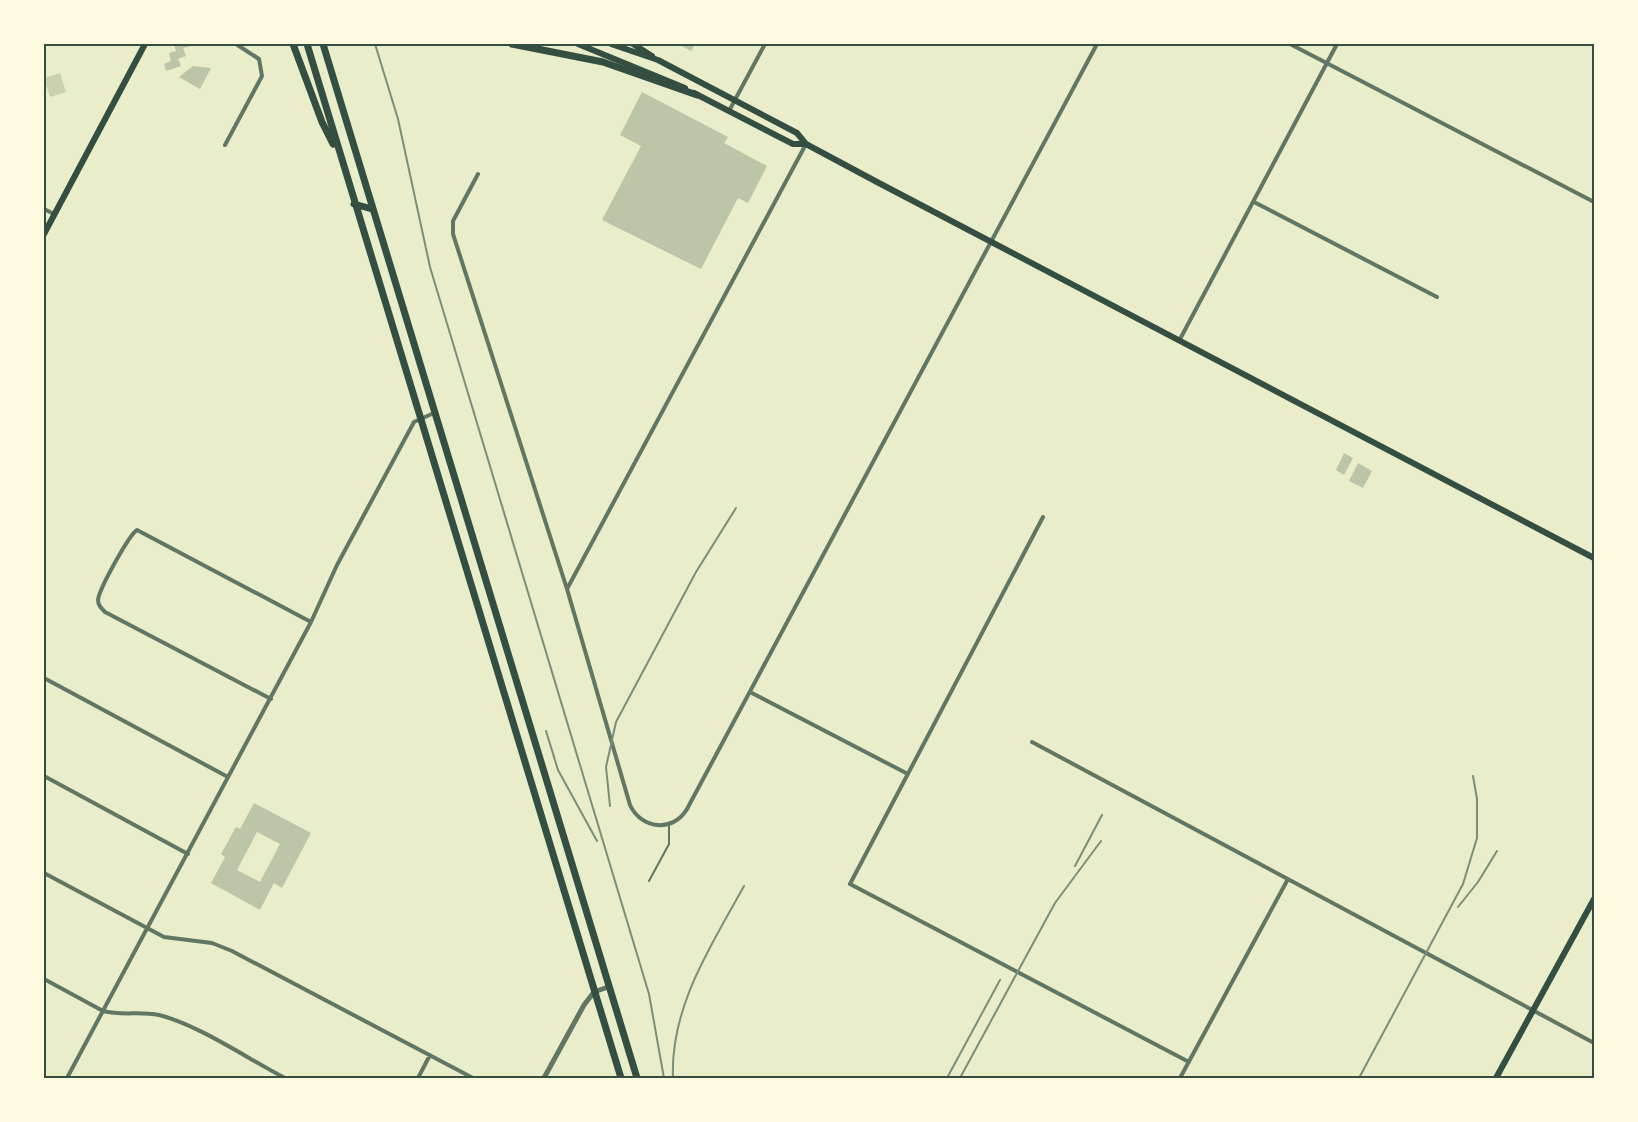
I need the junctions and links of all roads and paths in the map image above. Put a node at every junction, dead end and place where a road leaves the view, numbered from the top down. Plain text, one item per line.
1 (145, 44) edge
2 (236, 44) edge
3 (293, 44) edge
4 (307, 44) edge
5 (322, 44) edge
6 (512, 44) edge
7 (578, 44) edge
8 (611, 44) edge
9 (633, 44) edge
10 (765, 44) edge
11 (1097, 44) edge
12 (1290, 44) edge
13 (1337, 44) edge
14 (658, 60) junction
15 (1327, 62) junction
16 (697, 95) junction
17 (735, 100) junction
18 (729, 111) junction
19 (806, 144) junction
20 (225, 145) dead end
21 (341, 158) junction
22 (478, 174) dead end
23 (1254, 202) junction
24 (1594, 202) edge
25 (354, 204) junction
26 (44, 209) edge
27 (372, 209) junction
28 (54, 214) junction
29 (44, 234) edge
30 (991, 242) junction
31 (1437, 297) dead end
32 (1179, 341) junction
33 (434, 413) junction
34 (420, 418) junction
35 (1043, 517) dead end
36 (1594, 558) edge
37 (567, 590) junction
38 (311, 622) junction
39 (44, 678) edge
40 (750, 692) junction
41 (520, 696) junction
42 (271, 699) junction
43 (506, 699) junction
44 (1032, 742) dead end
45 (906, 773) junction
46 (44, 776) edge
47 (228, 777) junction
48 (669, 825) junction
49 (188, 854) junction
50 (44, 873) edge
51 (1288, 879) junction
52 (650, 881) dead end
53 (1594, 898) edge
54 (147, 929) junction
55 (44, 980) edge
56 (608, 987) junction
57 (594, 992) junction
58 (1533, 1010) junction
59 (103, 1011) junction
60 (1594, 1043) edge
61 (430, 1055) junction
62 (1189, 1062) junction
63 (68, 1077) edge
64 (74, 1078) edge
65 (285, 1078) edge
66 (418, 1078) edge
67 (473, 1078) edge
68 (544, 1078) edge
69 (621, 1078) edge
70 (637, 1078) edge
71 (1180, 1078) edge
72 (1496, 1078) edge

1 - 28 main road
2 - 20 street
3 - 21 highway
4 - 21 highway
5 - 27 highway
6 - 16 highway
7 - 16 main road
8 - 14 main road
9 - 14 main road
10 - 17 street
11 - 30 street
12 - 15 street
13 - 15 street
14 - 17 main road
15 - 23 street
15 - 24 street
16 - 18 main road
17 - 18 street
17 - 19 main road
18 - 19 main road
19 - 30 main road
19 - 37 street
21 - 25 highway
22 - 37 street
23 - 31 street
23 - 32 street
25 - 27 highway
25 - 34 highway
26 - 28 street
27 - 33 highway
28 - 29 main road
30 - 32 main road
30 - 40 street
32 - 36 main road
33 - 34 street
33 - 41 highway
34 - 38 street
34 - 43 highway
35 - 45 street
37 - 48 street
38 - 42 street
38 - 42 street
39 - 47 street
40 - 45 street
40 - 48 street
41 - 43 highway
41 - 56 highway
42 - 47 street
43 - 57 highway
44 - 51 street
45 - 62 street
46 - 49 street
47 - 49 street
48 - 52 lane
49 - 54 street
50 - 54 street
51 - 58 street
51 - 62 street
53 - 58 main road
54 - 59 street
54 - 61 street
55 - 59 street
56 - 57 street
56 - 70 highway
57 - 68 street
57 - 69 highway
58 - 60 street
58 - 72 main road
59 - 63 street
59 - 65 street
61 - 66 street
61 - 67 street
62 - 71 street
63 - 64 street

